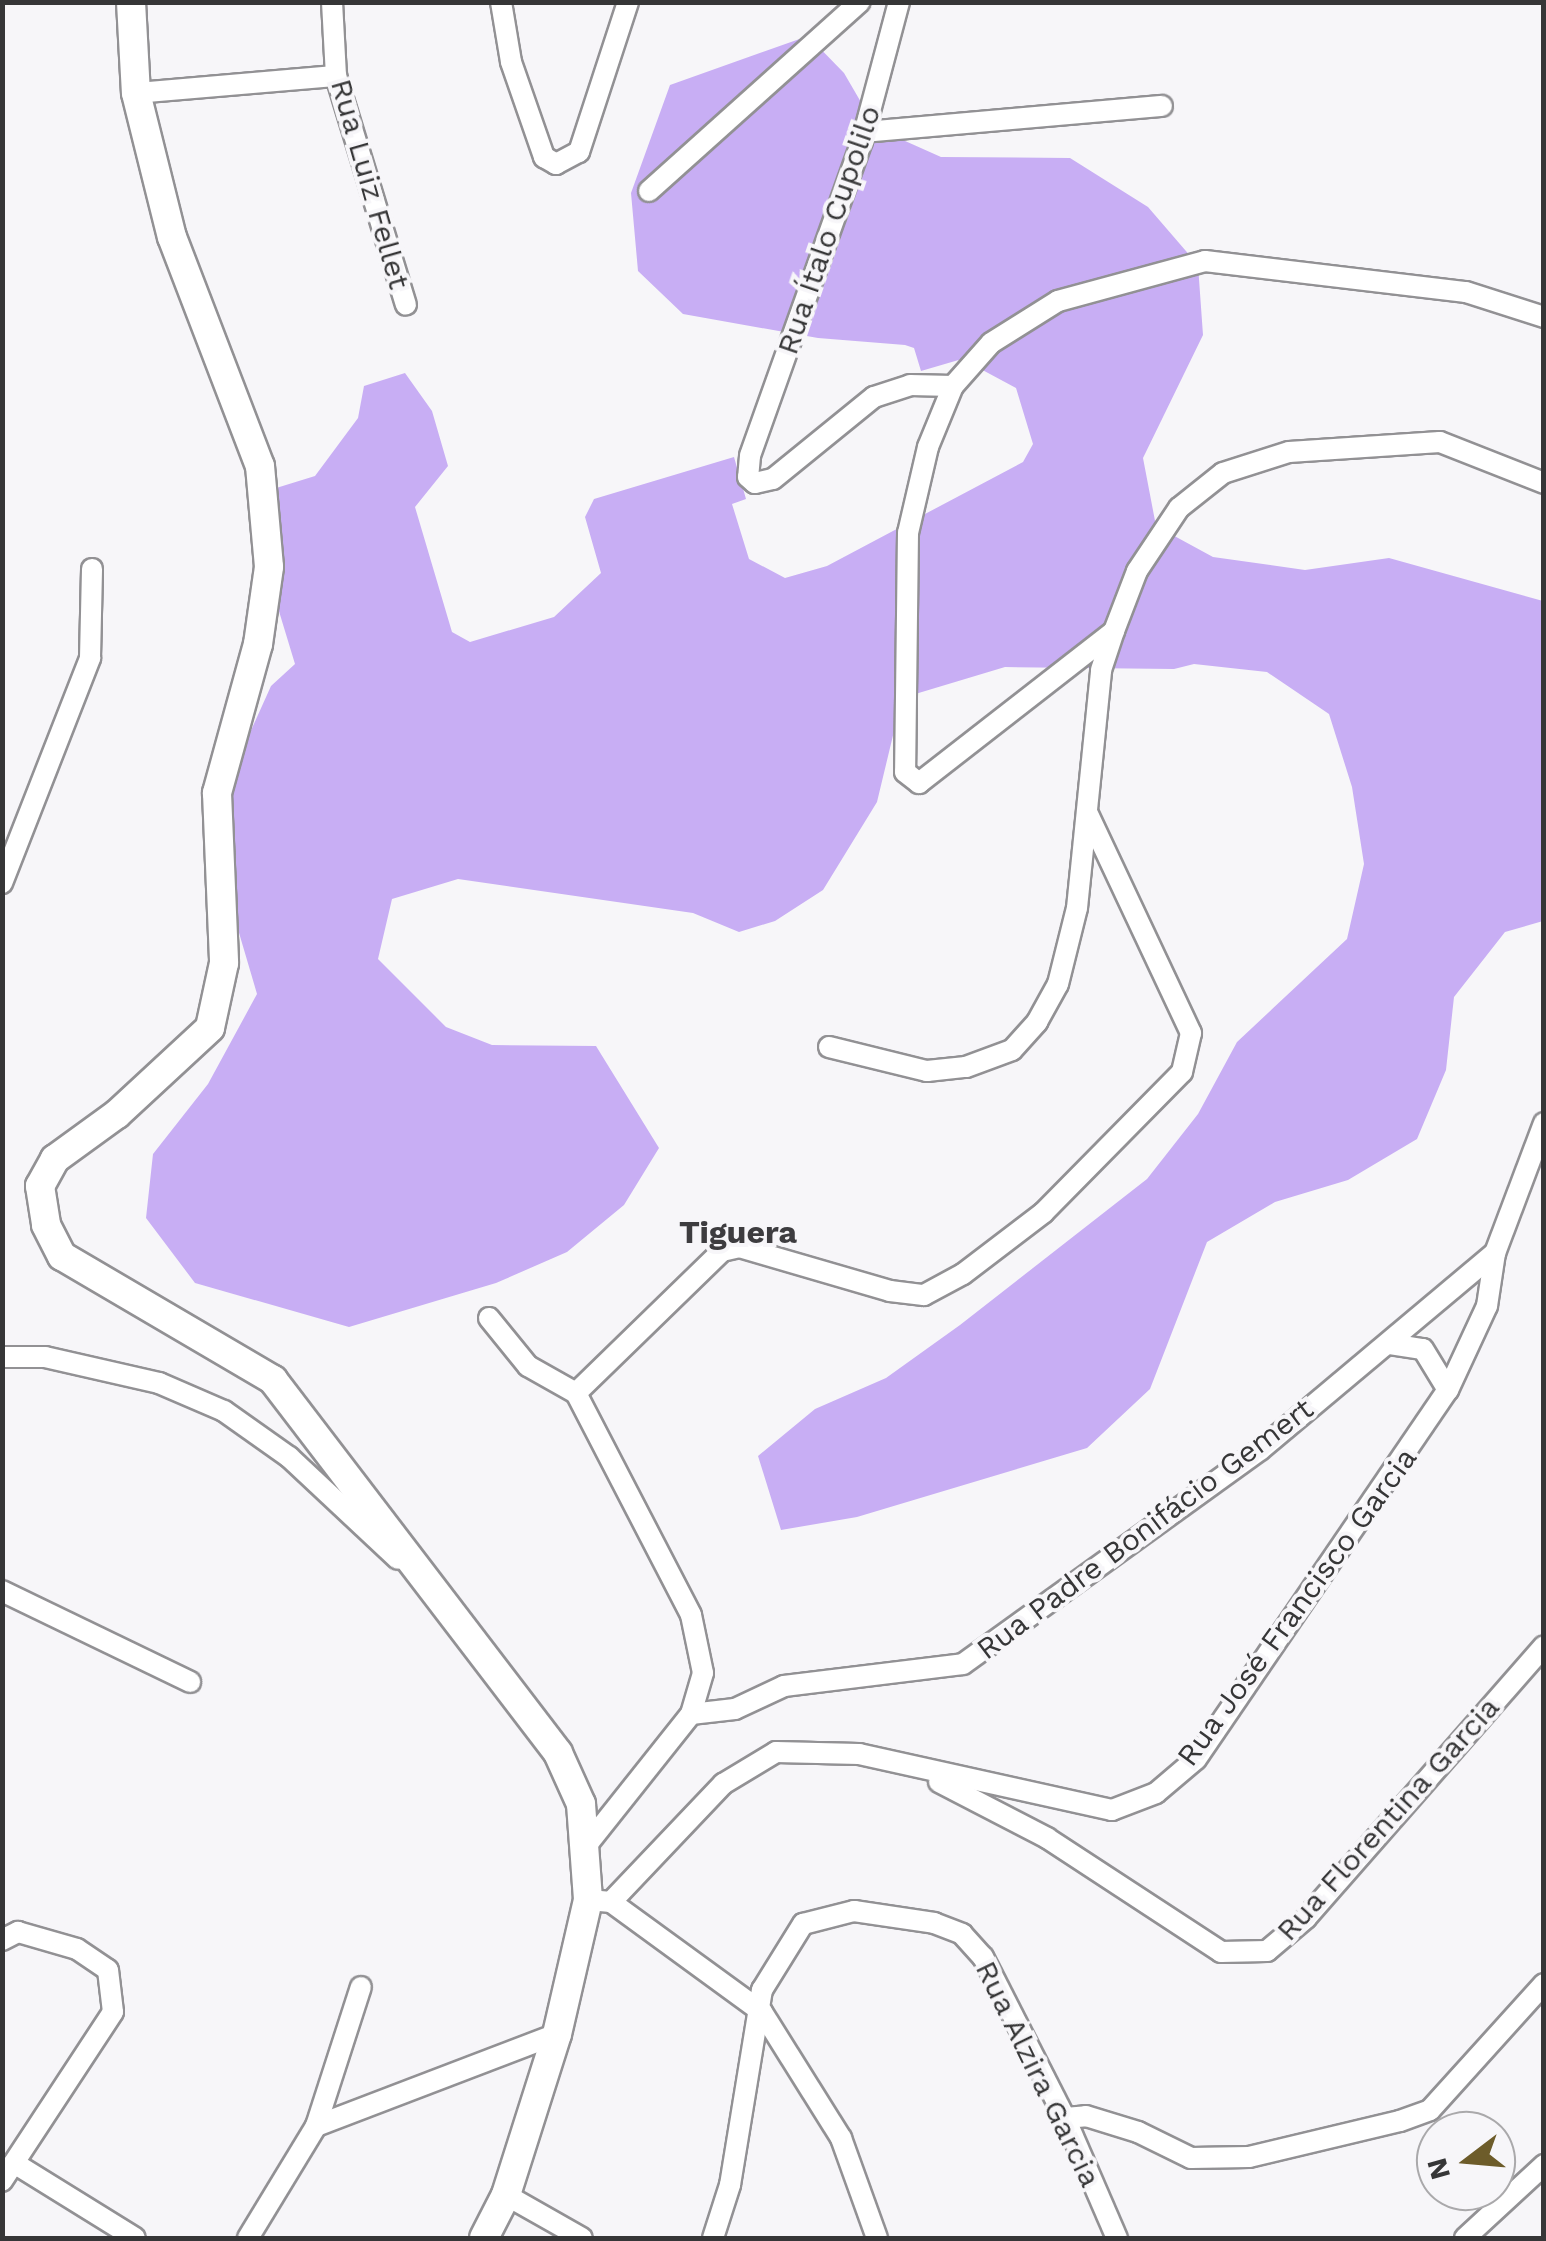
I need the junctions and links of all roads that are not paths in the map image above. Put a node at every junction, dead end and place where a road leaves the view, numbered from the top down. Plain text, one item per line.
1 (131, 2) edge
2 (332, 2) edge
3 (501, 2) edge
4 (628, 2) edge
5 (860, 2) edge
6 (899, 2) edge
7 (336, 76) junction
8 (136, 93) junction
9 (1162, 106) dead end
10 (864, 132) junction
11 (649, 191) dead end
12 (406, 305) dead end
13 (1544, 316) edge
14 (952, 386) junction
15 (1544, 483) edge
16 (92, 569) dead end
17 (1114, 632) junction
18 (1086, 810) junction
19 (2, 882) edge
20 (829, 1048) dead end
21 (1544, 1123) edge
22 (1495, 1254) junction
23 (489, 1318) dead end
24 (1390, 1344) junction
25 (2, 1357) edge
26 (1448, 1390) junction
27 (576, 1394) junction
28 (2, 1591) edge
29 (443, 1602) junction
30 (1544, 1646) edge
31 (190, 1682) dead end
32 (691, 1714) junction
33 (906, 1765) junction
34 (586, 1846) junction
35 (600, 1901) junction
36 (2, 1940) edge
37 (1544, 1984) edge
38 (361, 1987) dead end
39 (762, 2012) junction
40 (557, 2034) junction
41 (1065, 2118) junction
42 (316, 2126) junction
43 (14, 2163) junction
44 (1544, 2165) edge
45 (2, 2182) edge
46 (506, 2195) junction
47 (135, 2238) edge
48 (248, 2238) edge
49 (484, 2238) edge
50 (582, 2238) edge
51 (714, 2238) edge
52 (877, 2238) edge
53 (1117, 2238) edge
54 (1465, 2238) edge

1 - 8 main road
2 - 7 street, Rua Luiz Fellet
3 - 4 street
5 - 11 street
6 - 10 street, Rua Ítalo Cupolilo
7 - 8 street
7 - 12 street, Rua Luiz Fellet
8 - 29 main road
9 - 10 street
10 - 14 street, Rua Ítalo Cupolilo
13 - 14 street
14 - 17 street
15 - 17 street
16 - 19 street
17 - 18 street
18 - 20 street
18 - 27 street
21 - 22 street, Rua José Francisco Garcia
22 - 24 street, Rua Padre Bonifácio Gemert
22 - 26 street, Rua José Francisco Garcia
23 - 27 street
24 - 26 street
24 - 32 street, Rua Padre Bonifácio Gemert
25 - 29 street
26 - 33 street, Rua José Francisco Garcia
27 - 32 street
28 - 31 street
29 - 34 main road
30 - 33 street, Rua Florentina Garcia
32 - 34 street
33 - 35 street, Rua José Francisco Garcia
34 - 35 main road
35 - 39 street
35 - 40 main road
36 - 43 street
37 - 41 street
38 - 42 street
39 - 41 street, Rua Alzira Garcia
39 - 51 street, Rua Alzira Garcia
39 - 52 street
40 - 42 street
40 - 46 main road
41 - 53 street, Rua Alzira Garcia
42 - 48 street
43 - 45 street
43 - 47 street
44 - 54 street
46 - 49 main road
46 - 50 street

